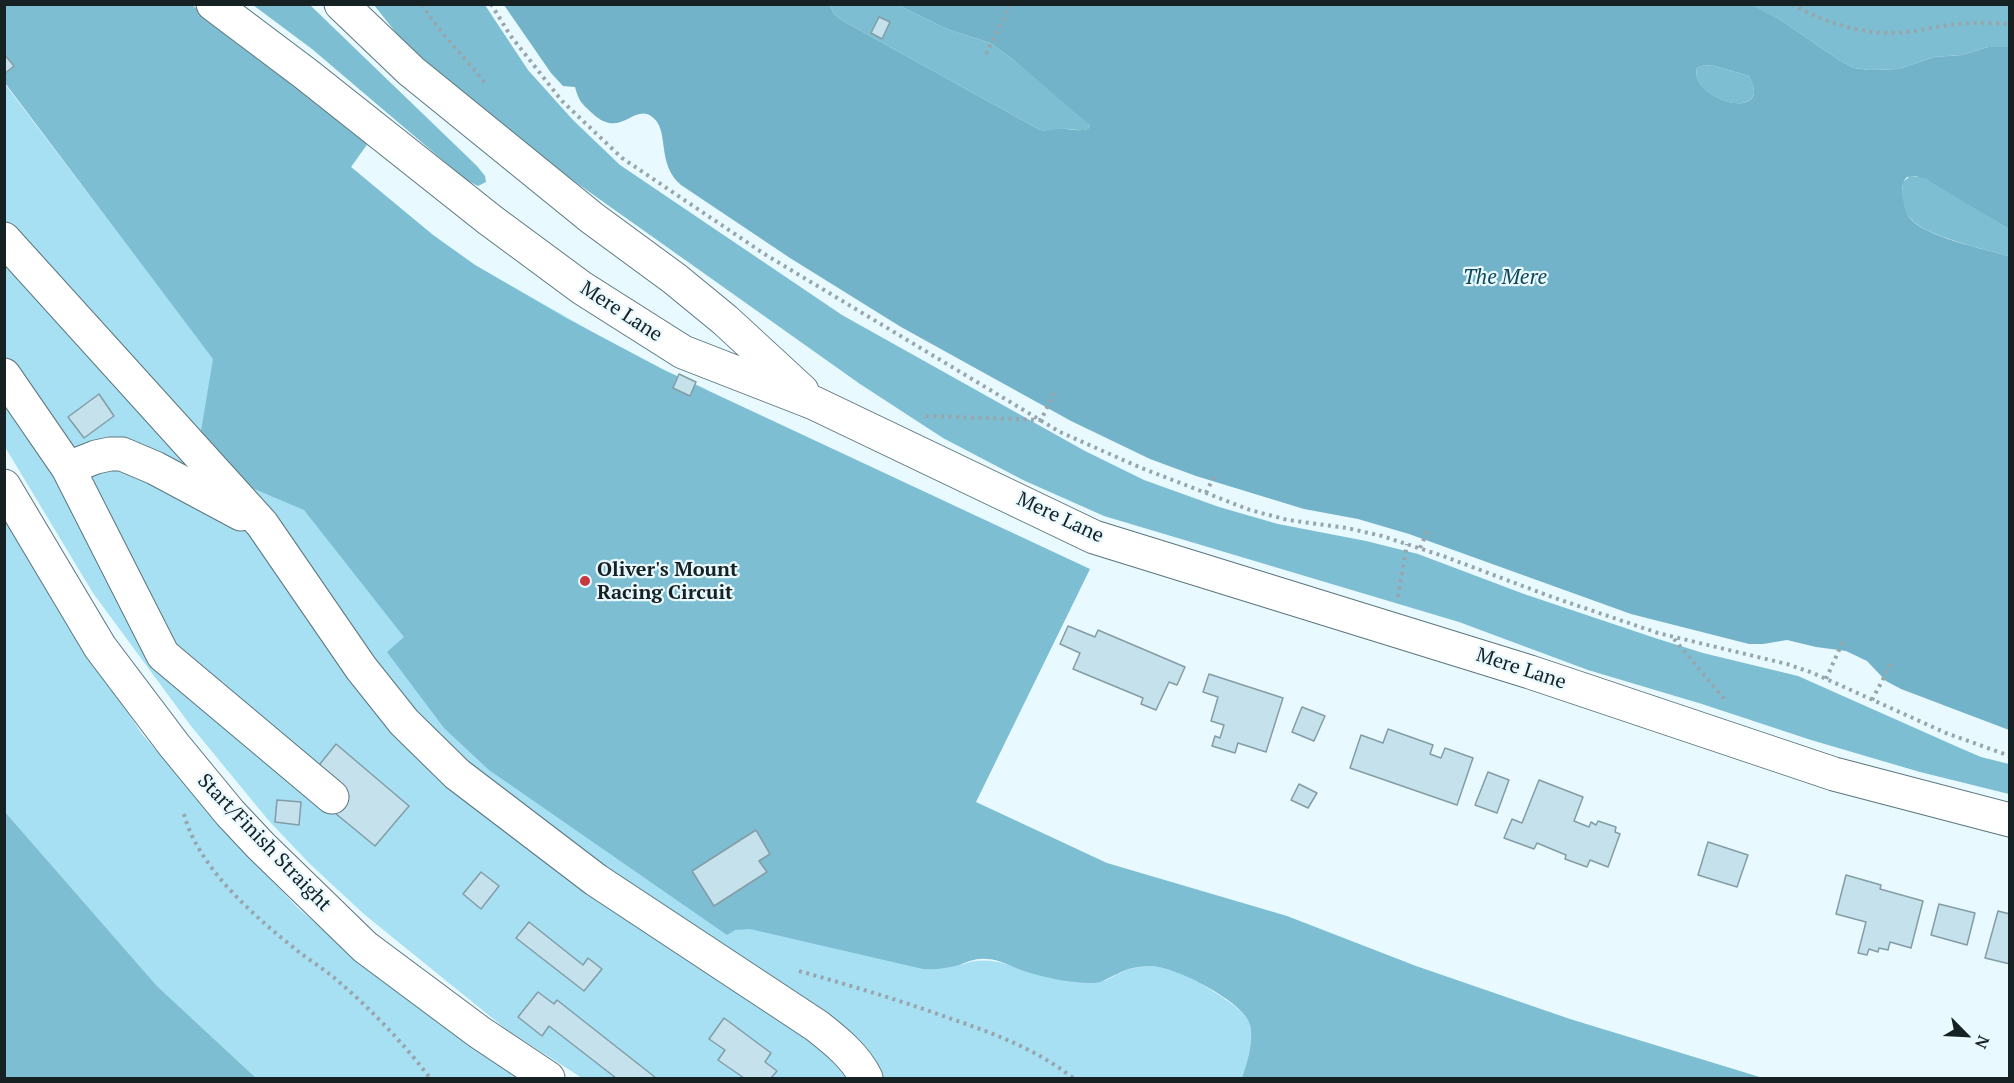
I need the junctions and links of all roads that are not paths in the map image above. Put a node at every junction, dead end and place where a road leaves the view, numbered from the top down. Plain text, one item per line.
1 (213, 4) edge
2 (341, 4) edge
3 (4, 239) edge
4 (4, 375) edge
5 (814, 402) junction
6 (68, 468) junction
7 (4, 486) edge
8 (262, 524) junction
9 (332, 797) dead end
10 (2010, 820) edge
11 (548, 1078) edge
12 (866, 1078) edge

1 - 5 street, Mere Lane
2 - 5 street
3 - 8 street
4 - 6 street
5 - 10 street, Mere Lane
6 - 8 street
6 - 9 street
7 - 11 street, Start/Finish Straight
8 - 12 street

